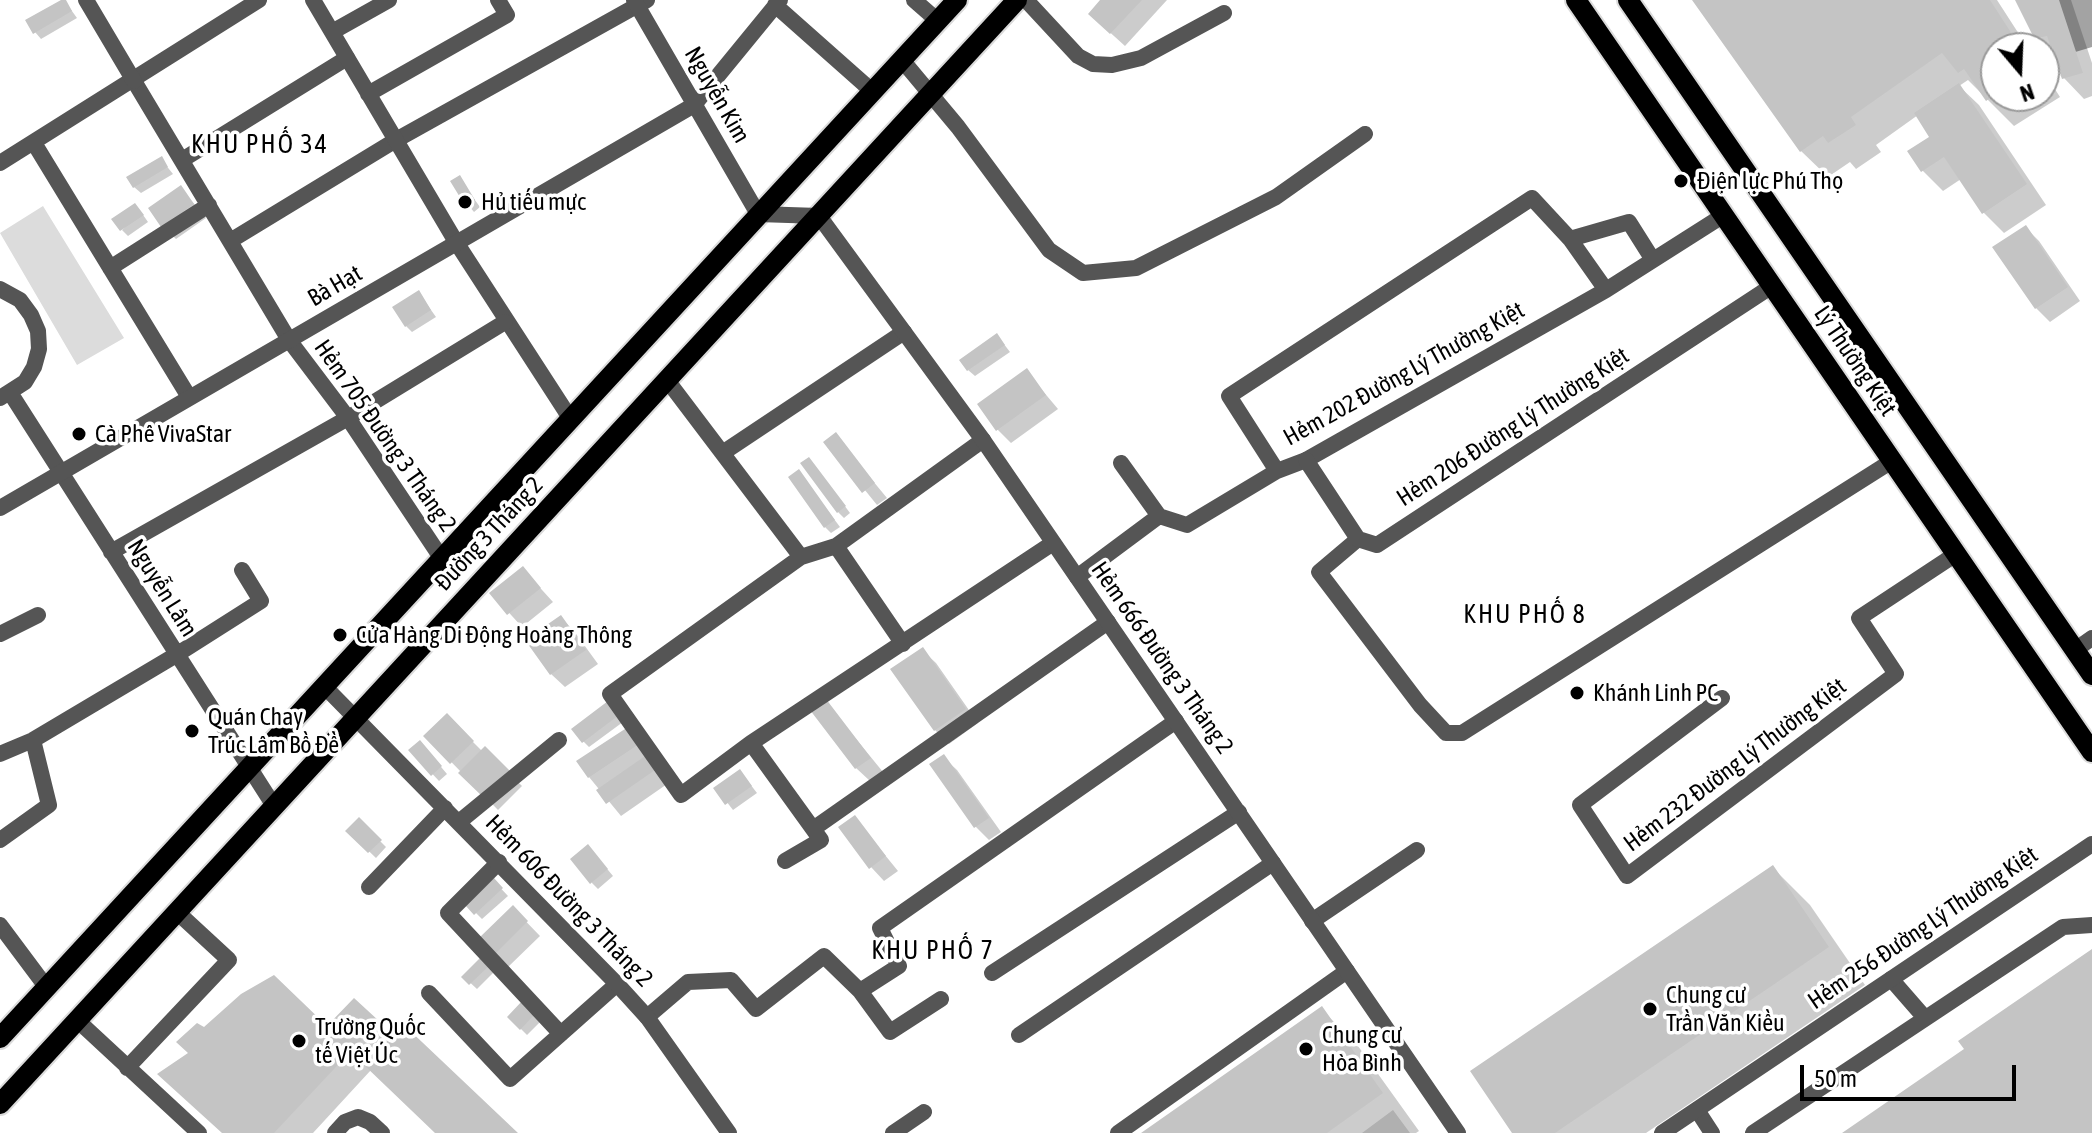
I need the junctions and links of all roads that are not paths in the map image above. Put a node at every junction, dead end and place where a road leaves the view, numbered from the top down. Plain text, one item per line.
1 (86, 0) edge
2 (259, 0) edge
3 (313, 0) edge
4 (389, 0) edge
5 (498, 0) edge
6 (914, 0) edge
7 (957, 0) edge
8 (1017, 0) edge
9 (1026, 0) edge
10 (1576, 0) edge
11 (1628, 0) edge
12 (639, 2) edge
13 (778, 3) edge
14 (1224, 13) dead end
15 (938, 21) junction
16 (332, 32) junction
17 (347, 58) junction
18 (902, 60) junction
19 (134, 81) junction
20 (872, 91) junction
21 (368, 94) junction
22 (931, 94) junction
23 (694, 105) junction
24 (1365, 134) dead end
25 (396, 140) junction
26 (34, 143) junction
27 (182, 160) junction
28 (0, 163) edge
29 (209, 205) junction
30 (758, 214) junction
31 (1724, 215) junction
32 (819, 216) junction
33 (1570, 239) junction
34 (230, 241) junction
35 (456, 242) junction
36 (1653, 260) junction
37 (110, 268) junction
38 (1772, 286) junction
39 (0, 289) edge
40 (1606, 290) junction
41 (505, 322) junction
42 (904, 332) junction
43 (289, 340) junction
44 (667, 380) junction
45 (5, 396) edge
46 (189, 397) junction
47 (348, 418) junction
48 (570, 418) junction
49 (983, 440) junction
50 (724, 452) junction
51 (1306, 460) junction
52 (1892, 461) junction
53 (1121, 463) dead end
54 (1277, 471) junction
55 (59, 472) junction
56 (0, 508) edge
57 (1159, 516) junction
58 (1358, 539) junction
59 (1053, 543) junction
60 (836, 546) junction
61 (111, 552) junction
62 (1956, 554) junction
63 (801, 557) junction
64 (442, 559) junction
65 (242, 570) dead end
66 (1077, 577) junction
67 (38, 615) dead end
68 (1108, 622) junction
69 (0, 634) edge
70 (2092, 638) edge
71 (903, 644) junction
72 (2075, 650) junction
73 (176, 655) junction
74 (2092, 675) edge
75 (324, 686) junction
76 (1722, 698) dead end
77 (355, 719) junction
78 (1176, 721) junction
79 (33, 740) junction
80 (559, 740) dead end
81 (751, 743) junction
82 (2092, 752) edge
83 (0, 754) edge
84 (249, 768) junction
85 (274, 806) junction
86 (445, 808) junction
87 (1239, 812) junction
88 (459, 822) junction
89 (813, 829) junction
90 (0, 840) edge
91 (2092, 844) edge
92 (1417, 850) dead end
93 (785, 861) dead end
94 (499, 862) junction
95 (1273, 863) junction
96 (369, 887) dead end
97 (177, 912) junction
98 (1312, 921) junction
99 (0, 925) edge
100 (2092, 925) edge
101 (1347, 971) junction
102 (992, 973) dead end
103 (1891, 979) junction
104 (617, 984) junction
105 (47, 988) junction
106 (860, 991) junction
107 (429, 993) dead end
108 (941, 999) dead end
109 (647, 1017) junction
110 (1925, 1018) junction
111 (77, 1020) junction
112 (561, 1034) junction
113 (1019, 1035) dead end
114 (0, 1038) edge
115 (127, 1068) junction
116 (0, 1104) edge
117 (1697, 1110) junction
118 (924, 1112) dead end
119 (199, 1133) edge
120 (335, 1133) edge
121 (382, 1133) edge
122 (729, 1133) edge
123 (893, 1133) edge
124 (1118, 1133) edge
125 (1458, 1133) edge
126 (1662, 1133) edge
127 (1712, 1133) edge
128 (1753, 1133) edge

1 - 19 street, Hẻm 705 Đường 3 Tháng 2
2 - 19 street
3 - 16 street
4 - 16 street
5 - 21 street
6 - 15 street
7 - 15 main road, Đường 3 Tháng 2
8 - 22 main road, Đường 3 Tháng 2
9 - 14 street
10 - 31 main road, Lý Thường Kiệt
11 - 72 main road, Lý Thường Kiệt
12 - 23 street, Nguyễn Kim
12 - 25 street
13 - 20 street
13 - 23 street
15 - 18 main road, Đường 3 Tháng 2
16 - 17 street
17 - 21 street
17 - 27 street
18 - 20 main road, Đường 3 Tháng 2
18 - 22 street
19 - 26 street
19 - 27 street, Hẻm 705 Đường 3 Tháng 2
20 - 30 main road, Đường 3 Tháng 2
21 - 25 street
22 - 24 street
22 - 32 main road, Đường 3 Tháng 2
23 - 30 street, Nguyễn Kim
23 - 35 street, Bà Hạt
25 - 34 street
25 - 35 street
26 - 28 street
26 - 37 street
27 - 29 street, Hẻm 705 Đường 3 Tháng 2
29 - 34 street, Hẻm 705 Đường 3 Tháng 2
29 - 37 street
30 - 32 street
30 - 48 main road, Đường 3 Tháng 2
31 - 36 street, Hẻm 202 Đường Lý Thường Kiệt
31 - 38 main road, Lý Thường Kiệt
32 - 42 street, Hẻm 666 Đường 3 Tháng 2
32 - 44 main road, Đường 3 Tháng 2
33 - 36 street
33 - 40 street
33 - 54 street
34 - 43 street, Hẻm 705 Đường 3 Tháng 2
35 - 41 street
35 - 43 street, Bà Hạt
36 - 40 street, Hẻm 202 Đường Lý Thường Kiệt
37 - 46 street
38 - 52 main road, Lý Thường Kiệt
38 - 58 street, Hẻm 206 Đường Lý Thường Kiệt
39 - 45 street
40 - 51 street, Hẻm 202 Đường Lý Thường Kiệt
41 - 47 street
41 - 48 street
42 - 49 street, Hẻm 666 Đường 3 Tháng 2
42 - 50 street
43 - 46 street, Bà Hạt
43 - 47 street, Hẻm 705 Đường 3 Tháng 2
44 - 50 street
44 - 77 main road, Đường 3 Tháng 2
45 - 55 street, Nguyễn Lâm
46 - 55 street, Bà Hạt
47 - 61 street
47 - 64 street, Hẻm 705 Đường 3 Tháng 2
48 - 64 main road, Đường 3 Tháng 2
49 - 59 street, Hẻm 666 Đường 3 Tháng 2
49 - 60 street
50 - 63 street
51 - 54 street, Hẻm 202 Đường Lý Thường Kiệt
51 - 58 street
52 - 58 street
52 - 62 main road, Lý Thường Kiệt
53 - 57 street
54 - 57 street, Hẻm 202 Đường Lý Thường Kiệt
55 - 56 street, Bà Hạt
55 - 61 street, Nguyễn Lâm
57 - 66 street
59 - 66 street, Hẻm 666 Đường 3 Tháng 2
59 - 71 street
60 - 63 street
60 - 71 street
61 - 73 street, Nguyễn Lâm
62 - 76 street, Hẻm 232 Đường Lý Thường Kiệt
62 - 82 main road, Lý Thường Kiệt
63 - 81 street
64 - 75 main road, Đường 3 Tháng 2
65 - 73 street
66 - 68 street, Hẻm 666 Đường 3 Tháng 2
67 - 69 street
68 - 78 street, Hẻm 666 Đường 3 Tháng 2
68 - 89 street
70 - 72 street
71 - 81 street
72 - 74 main road, Lý Thường Kiệt
73 - 79 street
73 - 84 street, Nguyễn Lâm
75 - 77 street, Hẻm 606 Đường 3 Tháng 2
75 - 84 main road, Đường 3 Tháng 2
77 - 85 main road, Đường 3 Tháng 2
77 - 86 street, Hẻm 606 Đường 3 Tháng 2
78 - 87 street, Hẻm 666 Đường 3 Tháng 2
78 - 106 street
79 - 83 street
79 - 90 street
80 - 88 street
81 - 89 street
84 - 85 street, Nguyễn Lâm
84 - 105 main road, Đường 3 Tháng 2
85 - 97 main road, Đường 3 Tháng 2
86 - 88 street, Hẻm 606 Đường 3 Tháng 2
86 - 96 street
87 - 95 street, Hẻm 666 Đường 3 Tháng 2
87 - 102 street
88 - 94 street, Hẻm 606 Đường 3 Tháng 2
89 - 93 street
91 - 103 street, Hẻm 256 Đường Lý Thường Kiệt
92 - 98 street
94 - 104 street, Hẻm 606 Đường 3 Tháng 2
94 - 112 street
95 - 98 street, Hẻm 666 Đường 3 Tháng 2
95 - 113 street
97 - 111 main road, Đường 3 Tháng 2
97 - 115 street
98 - 101 street, Hẻm 666 Đường 3 Tháng 2
99 - 105 street
100 - 110 street
101 - 124 street
101 - 125 street, Hẻm 666 Đường 3 Tháng 2
103 - 110 street
103 - 117 street, Hẻm 256 Đường Lý Thường Kiệt
104 - 109 street, Hẻm 606 Đường 3 Tháng 2
104 - 112 street
105 - 114 main road, Đường 3 Tháng 2
106 - 108 street
106 - 109 street
107 - 112 street
109 - 122 street, Hẻm 606 Đường 3 Tháng 2
110 - 128 street
111 - 115 street
111 - 116 main road, Đường 3 Tháng 2
115 - 119 street
117 - 126 street, Hẻm 256 Đường Lý Thường Kiệt
117 - 127 street
118 - 123 street
120 - 121 street

